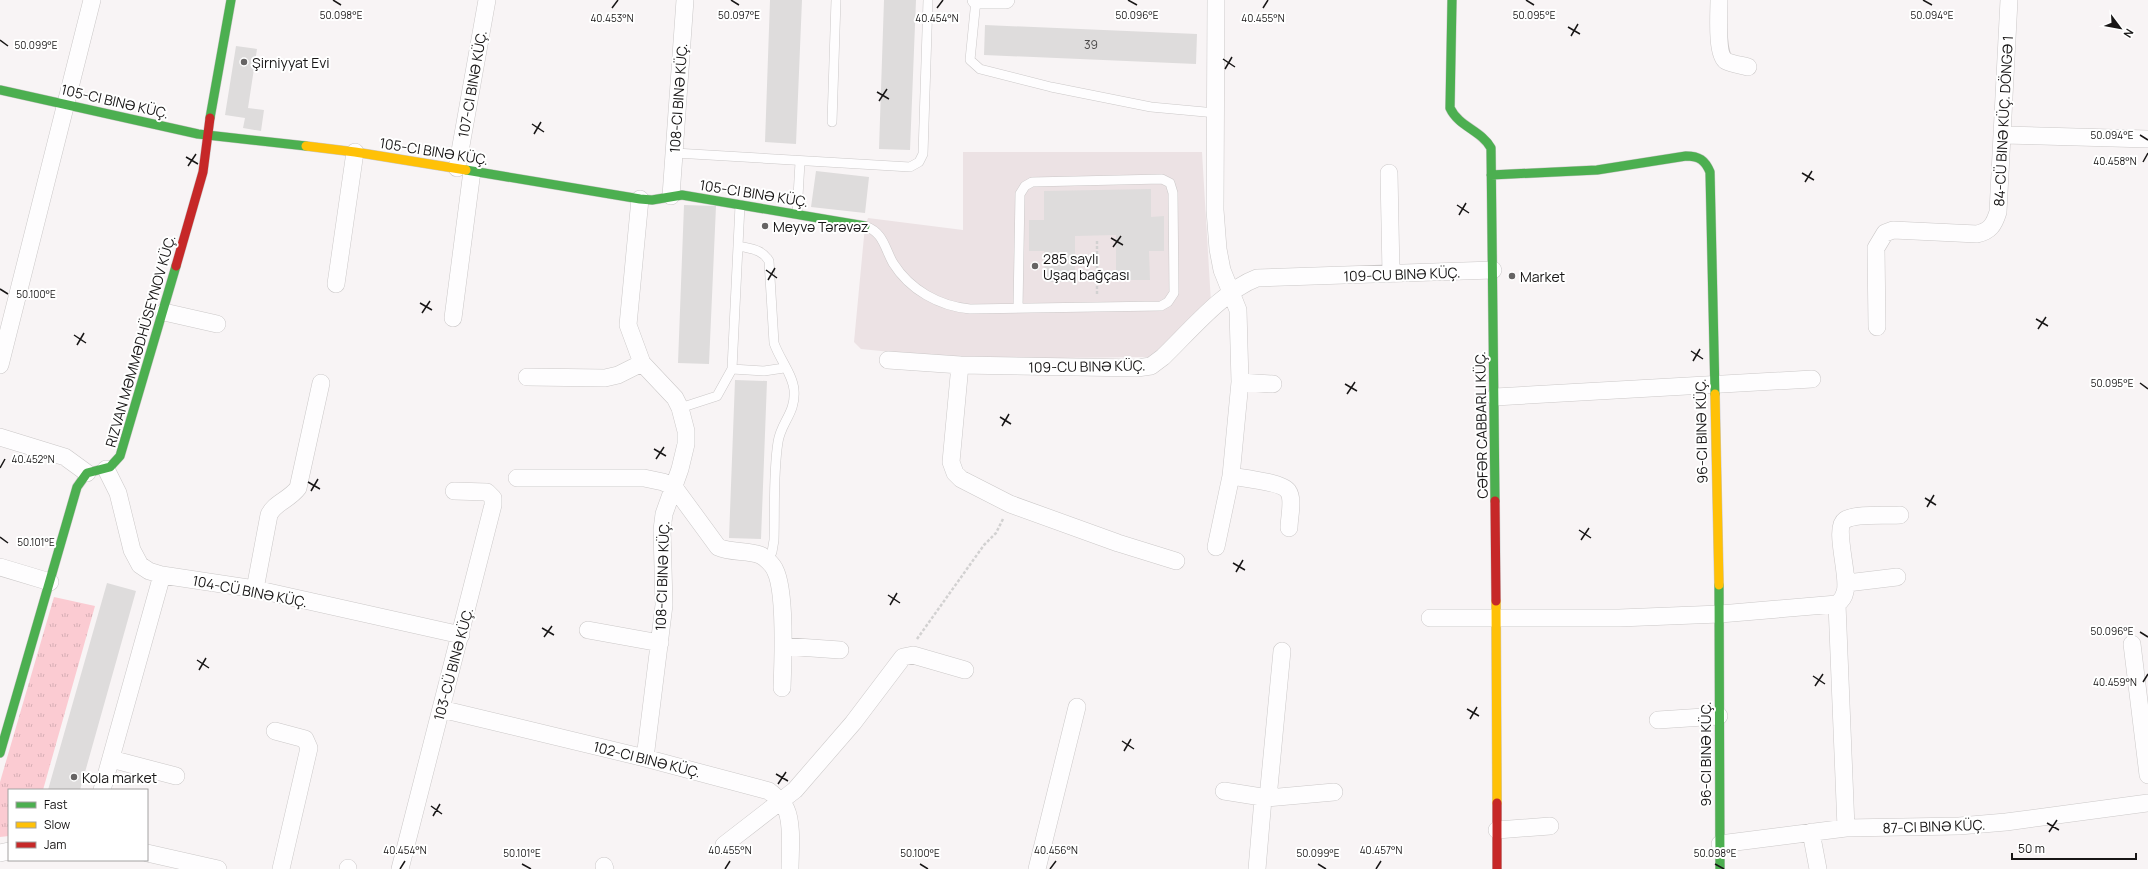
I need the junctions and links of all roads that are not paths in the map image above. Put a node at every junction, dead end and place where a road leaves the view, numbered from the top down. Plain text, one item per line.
1 (92, 0) edge
2 (231, 0) edge
3 (487, 0) edge
4 (685, 0) edge
5 (836, 0) edge
6 (928, 0) edge
7 (976, 0) edge
8 (1006, 0) edge
9 (1216, 0) edge
10 (1452, 0) edge
11 (1718, 0) edge
12 (2009, 0) edge
13 (1748, 67) dead end
14 (0, 90) edge
15 (66, 104) junction
16 (1216, 113) junction
17 (832, 122) dead end
18 (209, 135) junction
19 (2003, 135) junction
20 (2148, 139) edge
21 (355, 152) junction
22 (675, 154) junction
23 (800, 162) junction
24 (464, 170) junction
25 (1389, 173) dead end
26 (1491, 175) junction
27 (671, 196) junction
28 (640, 200) junction
29 (740, 204) junction
30 (798, 214) junction
31 (865, 226) joint
32 (738, 246) junction
33 (1493, 270) junction
34 (1391, 274) junction
35 (336, 284) dead end
36 (1231, 292) junction
37 (1018, 308) junction
38 (164, 312) junction
39 (453, 318) dead end
40 (217, 324) dead end
41 (1877, 327) dead end
42 (888, 360) dead end
43 (642, 364) junction
44 (0, 365) edge
45 (960, 365) junction
46 (784, 368) junction
47 (732, 369) junction
48 (527, 378) dead end
49 (1812, 379) dead end
50 (1240, 382) junction
51 (321, 383) dead end
52 (1273, 384) dead end
53 (1714, 385) junction
54 (1495, 397) junction
55 (680, 408) junction
56 (0, 437) edge
57 (106, 469) junction
58 (87, 473) junction
59 (1231, 476) junction
60 (517, 478) dead end
61 (674, 487) junction
62 (454, 491) dead end
63 (1900, 515) dead end
64 (1289, 528) dead end
65 (1216, 547) dead end
66 (767, 560) junction
67 (1176, 561) dead end
68 (0, 567) edge
69 (162, 575) junction
70 (1897, 576) dead end
71 (50, 582) junction
72 (1847, 583) junction
73 (255, 589) junction
74 (1837, 604) junction
75 (1720, 614) junction
76 (1430, 618) dead end
77 (1497, 620) junction
78 (588, 630) dead end
79 (461, 636) junction
80 (660, 643) junction
81 (2132, 644) dead end
82 (783, 646) junction
83 (840, 650) dead end
84 (1282, 651) dead end
85 (965, 670) dead end
86 (782, 688) dead end
87 (1077, 707) dead end
88 (441, 709) junction
89 (1719, 716) junction
90 (1658, 720) dead end
91 (275, 731) dead end
92 (0, 753) edge
93 (645, 758) junction
94 (111, 759) junction
95 (176, 776) dead end
96 (2148, 776) edge
97 (102, 789) edge
98 (1224, 791) dead end
99 (1334, 792) dead end
100 (1268, 798) junction
101 (782, 802) junction
102 (2148, 803) edge
103 (1550, 826) dead end
104 (1846, 828) junction
105 (1497, 830) junction
106 (1811, 832) junction
107 (1720, 844) junction
108 (724, 845) dead end
109 (148, 853) edge
110 (218, 869) edge
111 (281, 869) edge
112 (400, 869) edge
113 (790, 869) edge
114 (1038, 869) edge
115 (1257, 869) edge
116 (1497, 869) edge
117 (1720, 869) edge
118 (1818, 869) edge

1 - 15 street
2 - 18 street, RIZVAN MƏMMƏDHÜSEYNOV KÜÇ.
3 - 24 street, 107-CI BINƏ KÜÇ.
4 - 22 street, 108-CI BINƏ KÜÇ.
5 - 17 lane
6 - 23 lane
7 - 8 street
7 - 16 lane
9 - 16 street
10 - 26 street
11 - 13 street
12 - 19 street, 84-CÜ BINƏ KÜÇ. DÖNGƏ 1
14 - 15 street, 105-CI BINƏ KÜÇ.
15 - 18 street, 105-CI BINƏ KÜÇ.
15 - 44 street
16 - 36 street
18 - 21 street, 105-CI BINƏ KÜÇ.
18 - 38 street, RIZVAN MƏMMƏDHÜSEYNOV KÜÇ.
19 - 20 street
19 - 41 street, 84-CÜ BINƏ KÜÇ. DÖNGƏ 1
21 - 24 street, 105-CI BINƏ KÜÇ.
21 - 35 street
22 - 23 lane
22 - 27 street, 108-CI BINƏ KÜÇ.
23 - 30 lane
24 - 28 street, 105-CI BINƏ KÜÇ.
24 - 39 street, 107-CI BINƏ KÜÇ.
25 - 34 street
26 - 33 street
26 - 53 street
27 - 28 street, 105-CI BINƏ KÜÇ.
27 - 29 street, 105-CI BINƏ KÜÇ.
28 - 43 street, 108-CI BINƏ KÜÇ.
29 - 30 street, 105-CI BINƏ KÜÇ.
29 - 32 lane
30 - 31 street, 105-CI BINƏ KÜÇ.
31 - 37 lane
32 - 46 lane
32 - 47 lane
33 - 34 street, 109-CU BINƏ KÜÇ.
33 - 54 street
34 - 36 street, 109-CU BINƏ KÜÇ.
36 - 45 street, 109-CU BINƏ KÜÇ.
36 - 50 street
37 - 37 lane
38 - 40 street
38 - 57 street, RIZVAN MƏMMƏDHÜSEYNOV KÜÇ.
42 - 45 street, 109-CU BINƏ KÜÇ.
43 - 48 street
43 - 55 street, 108-CI BINƏ KÜÇ.
45 - 67 street
46 - 47 lane
46 - 66 lane
47 - 55 lane
49 - 53 street
50 - 52 street
50 - 59 street
51 - 73 street
53 - 54 street
53 - 75 street
54 - 77 street
55 - 61 street, 108-CI BINƏ KÜÇ.
56 - 58 street
57 - 58 street
57 - 69 street, 104-CÜ BINƏ KÜÇ.
58 - 71 street
59 - 64 street
59 - 65 street
60 - 61 street
61 - 66 street
61 - 80 street, 108-CI BINƏ KÜÇ.
62 - 79 street, 103-CÜ BINƏ KÜÇ.
63 - 72 street
66 - 82 street
68 - 71 street
69 - 73 street, 104-CÜ BINƏ KÜÇ.
69 - 94 street
70 - 72 street
71 - 92 street
72 - 74 street
73 - 79 street, 104-CÜ BINƏ KÜÇ.
74 - 75 street
74 - 104 street
75 - 77 street
75 - 89 street
76 - 77 street
77 - 105 street
78 - 80 street
79 - 88 street, 103-CÜ BINƏ KÜÇ.
80 - 93 street, 108-CI BINƏ KÜÇ.
81 - 96 street
82 - 83 street
82 - 86 street
84 - 100 street
85 - 101 street
87 - 114 street
88 - 93 street, 102-CI BINƏ KÜÇ.
88 - 112 street, 103-CÜ BINƏ KÜÇ.
89 - 90 street
89 - 107 street
91 - 111 street
93 - 101 street, 102-CI BINƏ KÜÇ.
94 - 95 street
94 - 97 street
98 - 100 street
99 - 100 street
100 - 115 street
101 - 108 street
101 - 113 street
102 - 104 street, 87-CI BINƏ KÜÇ.
103 - 105 street
104 - 106 street, 87-CI BINƏ KÜÇ.
105 - 116 street
106 - 107 street, 87-CI BINƏ KÜÇ.
106 - 118 street
107 - 117 street
109 - 110 street

